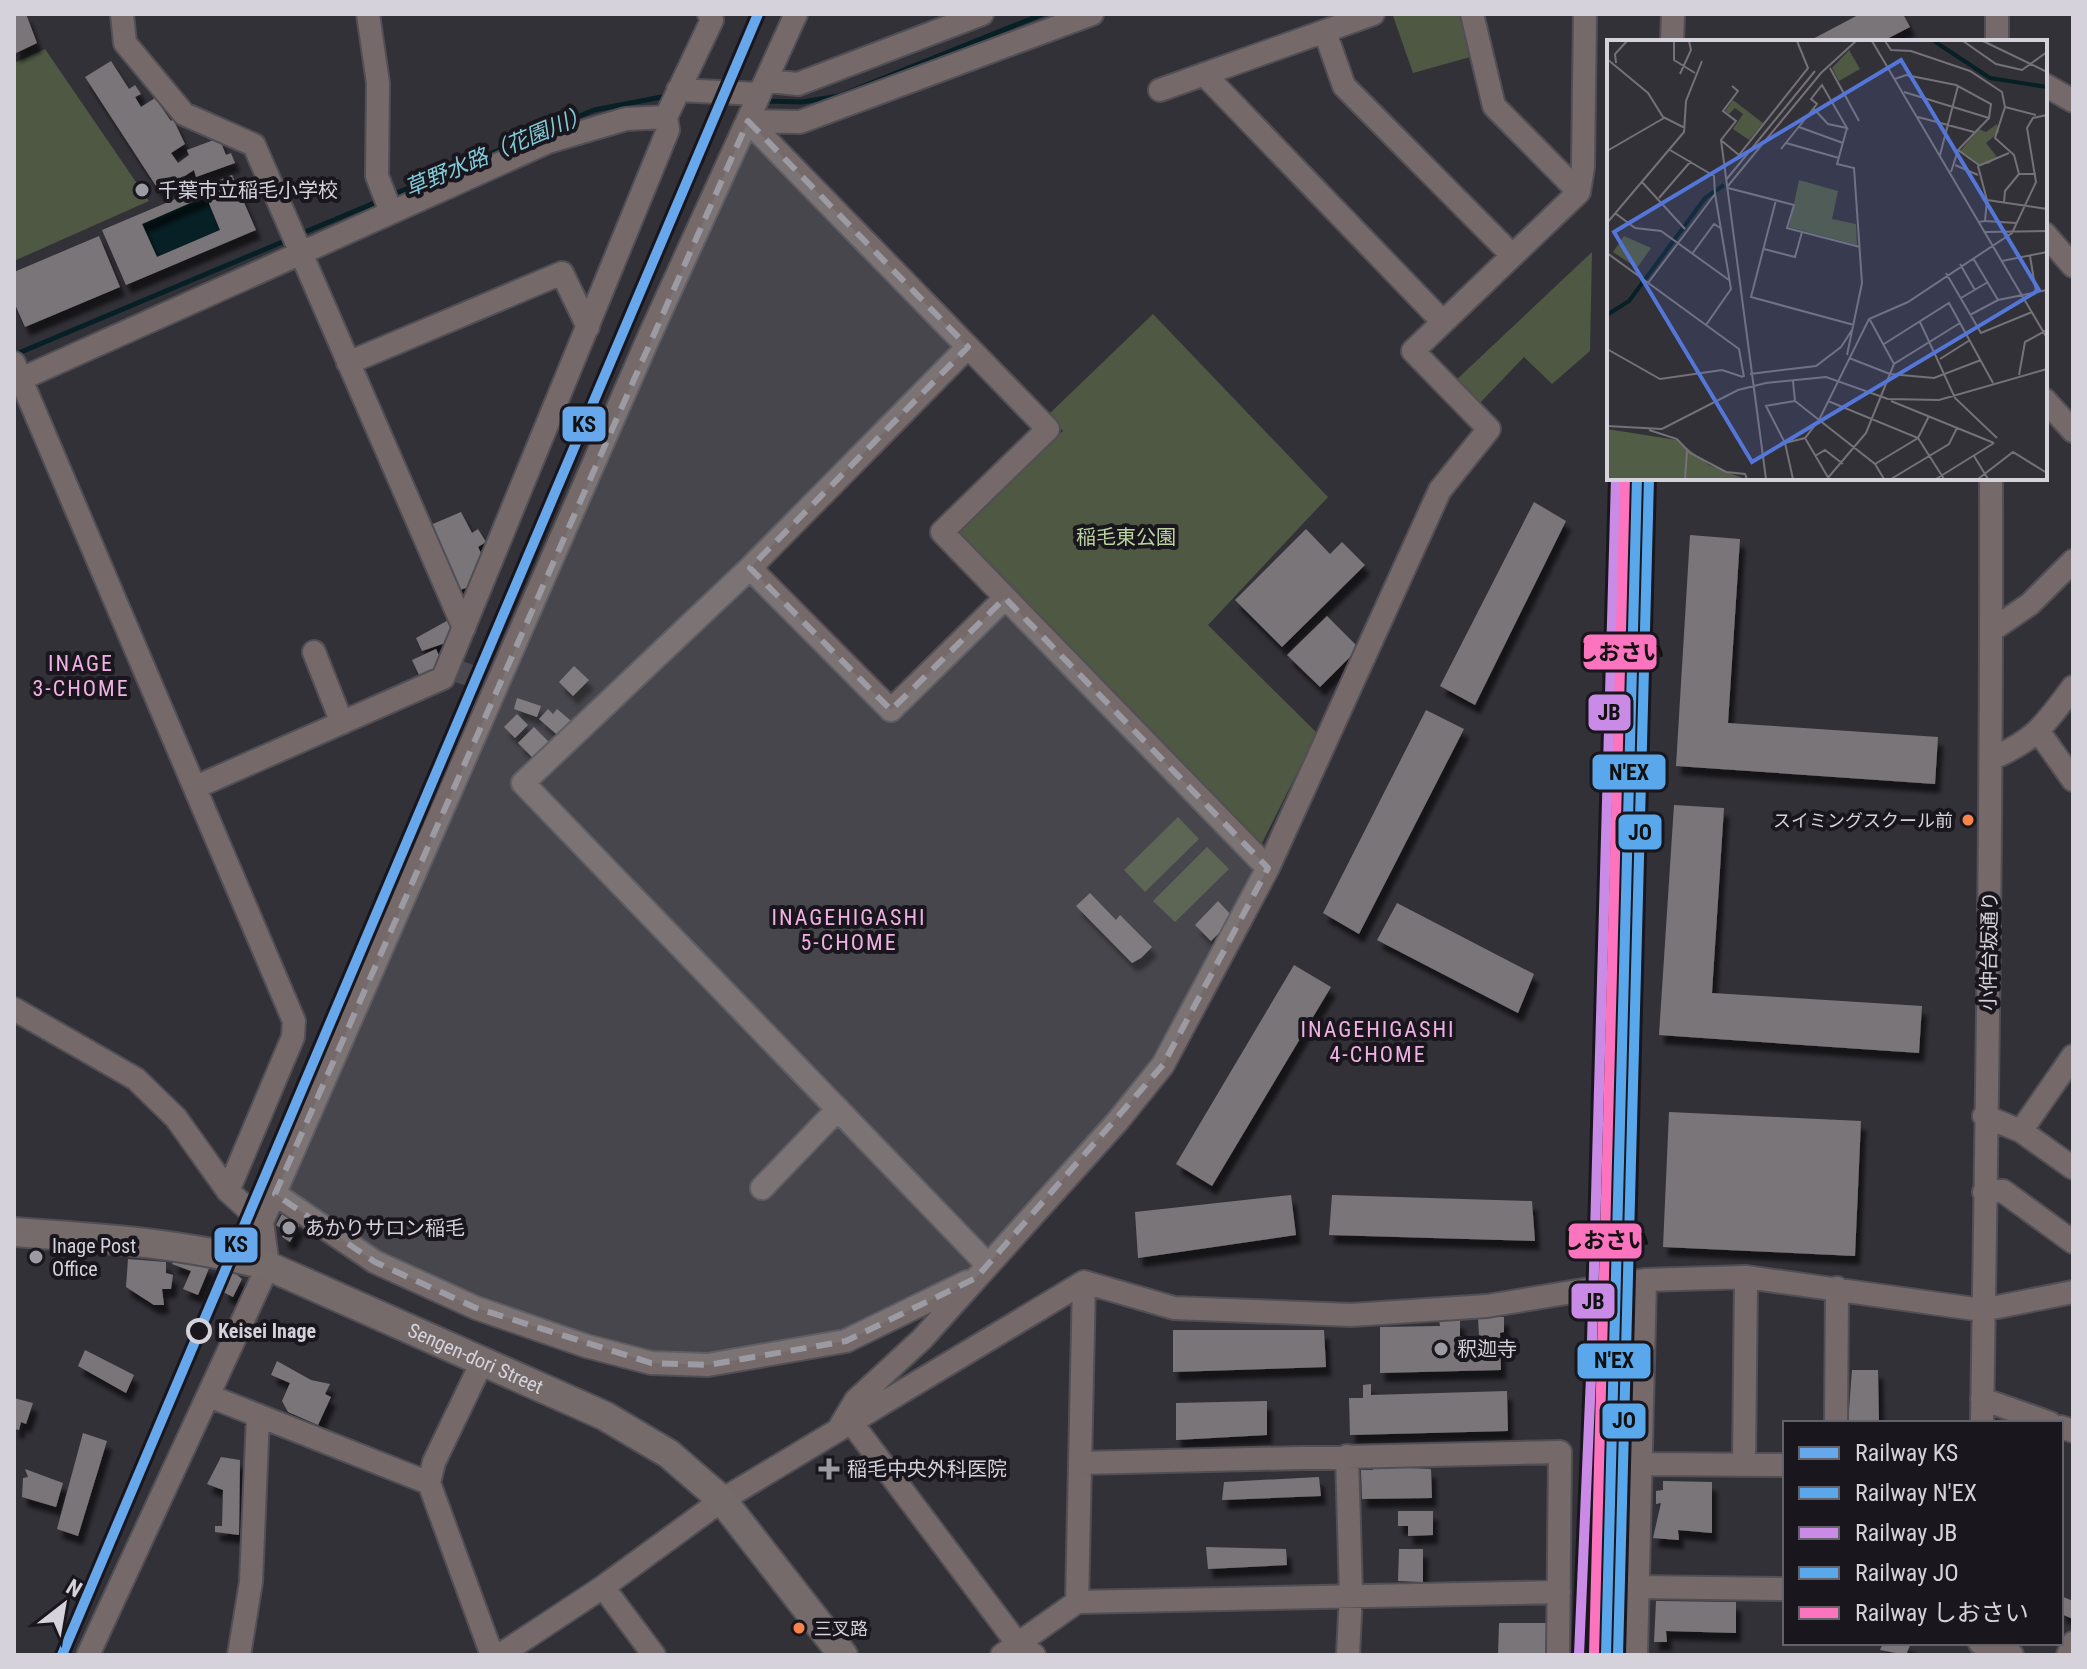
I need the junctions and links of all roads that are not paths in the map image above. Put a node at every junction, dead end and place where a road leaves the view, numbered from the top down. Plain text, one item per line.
1 (122, 14) edge
2 (368, 14) edge
3 (709, 14) edge
4 (796, 14) edge
5 (982, 14) edge
6 (1092, 14) edge
7 (1373, 14) edge
8 (1472, 14) edge
9 (1585, 14) edge
10 (1673, 14) edge
11 (1997, 14) edge
12 (1325, 32) junction
13 (1672, 40) edge
14 (1997, 40) edge
15 (1204, 74) junction
16 (2047, 86) edge
17 (764, 87) junction
18 (678, 90) junction
19 (1160, 90) dead end
20 (2073, 101) edge
21 (666, 117) junction
22 (748, 121) junction
23 (1579, 192) junction
24 (391, 212) junction
25 (2047, 236) edge
26 (298, 252) junction
27 (1512, 255) junction
28 (2071, 260) edge
29 (1443, 322) junction
30 (588, 327) junction
31 (968, 347) junction
32 (348, 363) junction
33 (18, 371) edge
34 (2047, 402) edge
35 (2073, 431) edge
36 (1991, 480) edge
37 (2073, 561) edge
38 (750, 568) junction
39 (1005, 598) junction
40 (464, 628) junction
41 (1992, 630) junction
42 (314, 652) dead end
43 (2073, 687) edge
44 (342, 723) junction
45 (2039, 732) junction
46 (1993, 758) junction
47 (2073, 780) edge
48 (196, 787) junction
49 (1268, 868) junction
50 (14, 1009) edge
51 (2073, 1056) edge
52 (838, 1109) junction
53 (1984, 1116) junction
54 (2021, 1131) junction
55 (2073, 1168) edge
56 (762, 1188) dead end
57 (228, 1191) junction
58 (1984, 1192) junction
59 (275, 1194) junction
60 (262, 1222) junction
61 (14, 1232) edge
62 (2073, 1242) edge
63 (268, 1266) junction
64 (982, 1271) junction
65 (1746, 1277) junction
66 (1645, 1280) junction
67 (1084, 1282) junction
68 (1837, 1288) junction
69 (2073, 1292) edge
70 (1982, 1310) junction
71 (483, 1360) junction
72 (209, 1396) junction
73 (1982, 1399) junction
74 (258, 1416) junction
75 (1836, 1421) edge
76 (1982, 1421) edge
77 (2044, 1421) edge
78 (846, 1424) junction
79 (1347, 1456) junction
80 (1081, 1463) junction
81 (1641, 1464) junction
82 (1744, 1464) junction
83 (1783, 1465) edge
84 (429, 1483) junction
85 (722, 1500) junction
86 (603, 1587) junction
87 (1637, 1587) junction
88 (1783, 1589) edge
89 (1559, 1592) junction
90 (1351, 1594) junction
91 (1077, 1602) junction
92 (2073, 1643) edge
93 (1984, 1645) edge
94 (1018, 1651) edge
95 (88, 1655) edge
96 (239, 1655) edge
97 (492, 1655) edge
98 (500, 1655) edge
99 (654, 1655) edge
100 (843, 1655) edge
101 (1348, 1655) edge
102 (1558, 1655) edge
103 (1636, 1655) edge
104 (2012, 1655) edge
105 (2068, 1655) edge

1 - 26 street
2 - 24 street
3 - 18 street
4 - 17 street
5 - 17 street
6 - 22 street
7 - 12 street
8 - 23 street
9 - 23 street
10 - 13 street
11 - 14 street
12 - 15 street
12 - 27 street
15 - 19 street
15 - 29 street
16 - 20 street
17 - 18 street
17 - 22 street
18 - 21 street
21 - 24 street
21 - 30 street
22 - 31 street
22 - 59 street
23 - 27 street
24 - 26 street
25 - 28 street
26 - 32 street
26 - 33 street
27 - 29 street
29 - 49 street
30 - 32 street
30 - 40 street
31 - 38 street
31 - 39 street
32 - 40 street
33 - 48 street
34 - 35 street
36 - 41 street, 小仲台坂通り
37 - 41 street
38 - 39 street
38 - 52 street
39 - 49 street
40 - 44 street
41 - 46 street, 小仲台坂通り
42 - 44 street
43 - 45 street
44 - 48 street
45 - 46 street
45 - 47 street
46 - 53 street, 小仲台坂通り
48 - 57 street
49 - 64 street
50 - 57 street
51 - 54 street
52 - 56 street
52 - 64 street
53 - 54 street
53 - 58 street, 小仲台坂通り
54 - 55 street
57 - 60 street
58 - 62 street
58 - 70 street, 小仲台坂通り
59 - 60 street
59 - 64 street
60 - 63 street
61 - 63 main road, Sengen-dori Street
63 - 71 main road, Sengen-dori Street
63 - 72 street
64 - 78 street
65 - 66 street
65 - 68 street
65 - 82 street
66 - 67 street
66 - 81 street
67 - 78 street
67 - 80 street
68 - 70 street
68 - 75 street
69 - 70 street
70 - 73 street, 小仲台坂通り
71 - 84 street
71 - 85 main road, Sengen-dori Street
72 - 74 street
72 - 95 street
73 - 76 street, 小仲台坂通り
73 - 77 street
74 - 84 street
74 - 96 street
78 - 85 street
78 - 94 street
79 - 80 street
79 - 89 street
79 - 90 street
80 - 91 street
81 - 82 street
81 - 87 street
82 - 83 street
84 - 97 street
85 - 86 street
85 - 100 main road, Sengen-dori Street
86 - 98 street
86 - 99 street
87 - 88 street
87 - 103 street
89 - 90 street
89 - 102 street
90 - 91 street
90 - 101 street
91 - 94 street
92 - 105 street
93 - 104 street

